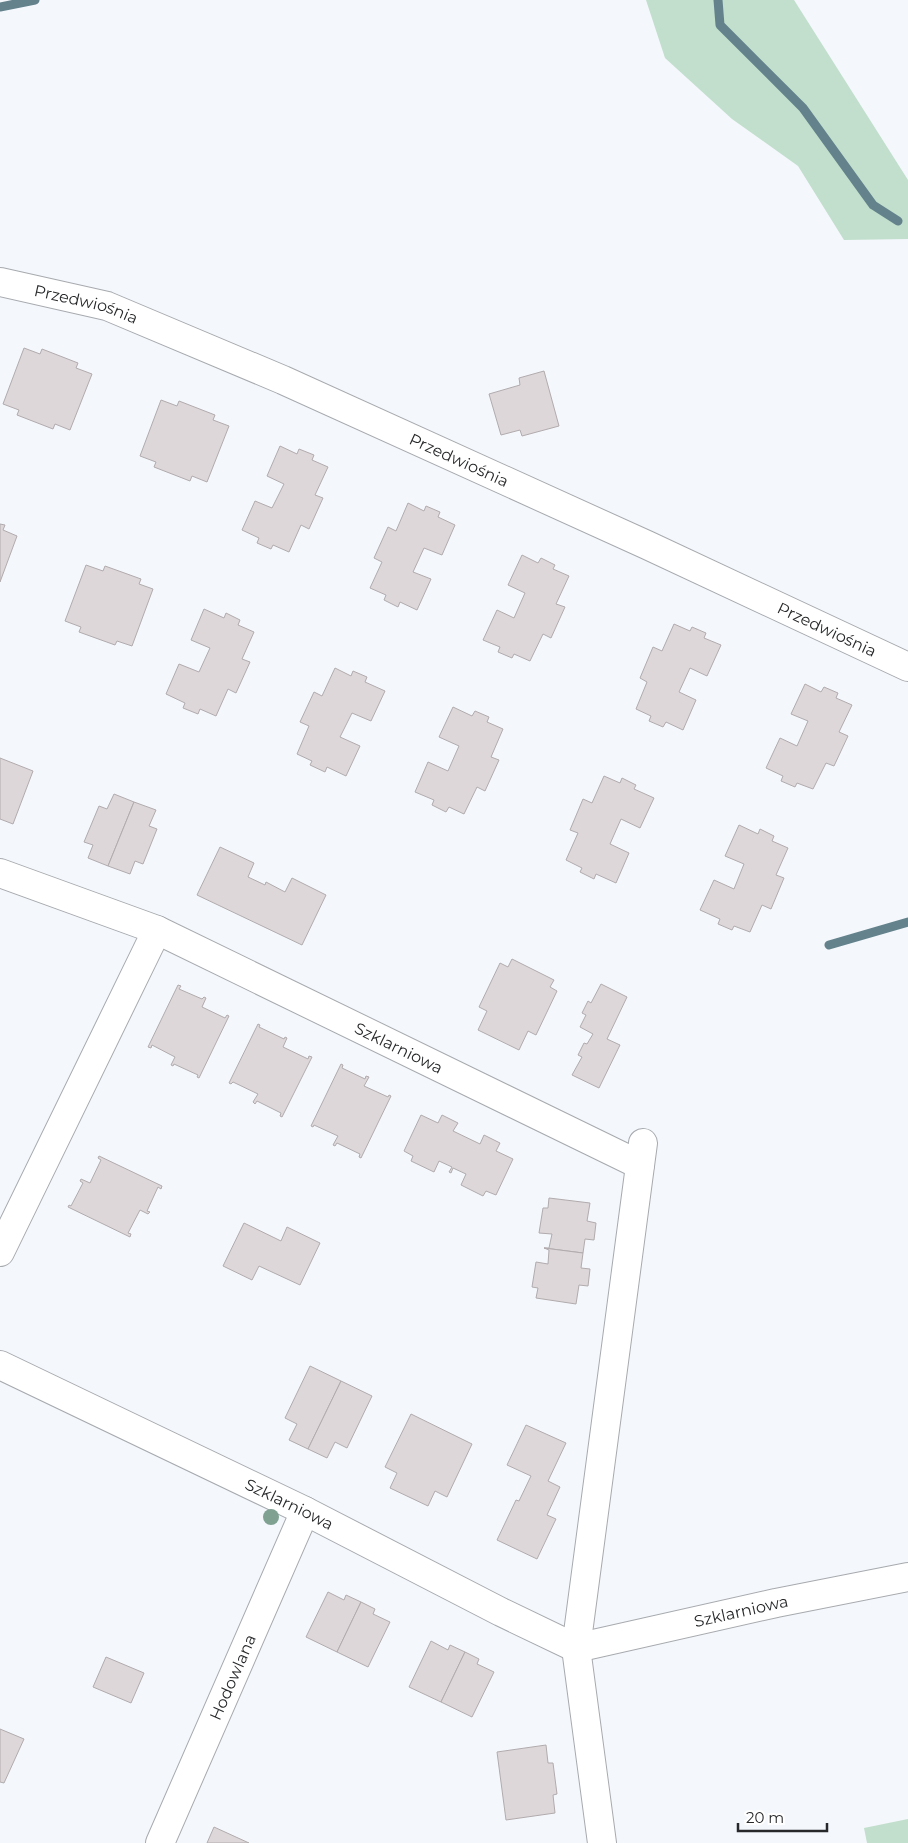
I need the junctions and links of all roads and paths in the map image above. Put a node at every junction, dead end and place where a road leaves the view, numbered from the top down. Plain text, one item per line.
1 (0, 282) edge
2 (908, 667) edge
3 (0, 873) edge
4 (157, 930) junction
5 (0, 1252) edge
6 (0, 1365) edge
7 (305, 1511) junction
8 (908, 1577) edge
9 (576, 1648) junction
10 (160, 1843) edge
11 (602, 1843) edge

1 - 2 street, Przedwiośnia
3 - 4 street, Szklarniowa
4 - 5 street
4 - 9 street, Szklarniowa
6 - 7 street, Szklarniowa
7 - 9 street, Szklarniowa
7 - 10 street, Hodowlana
8 - 9 street, Szklarniowa
9 - 11 street, Szklarniowa

